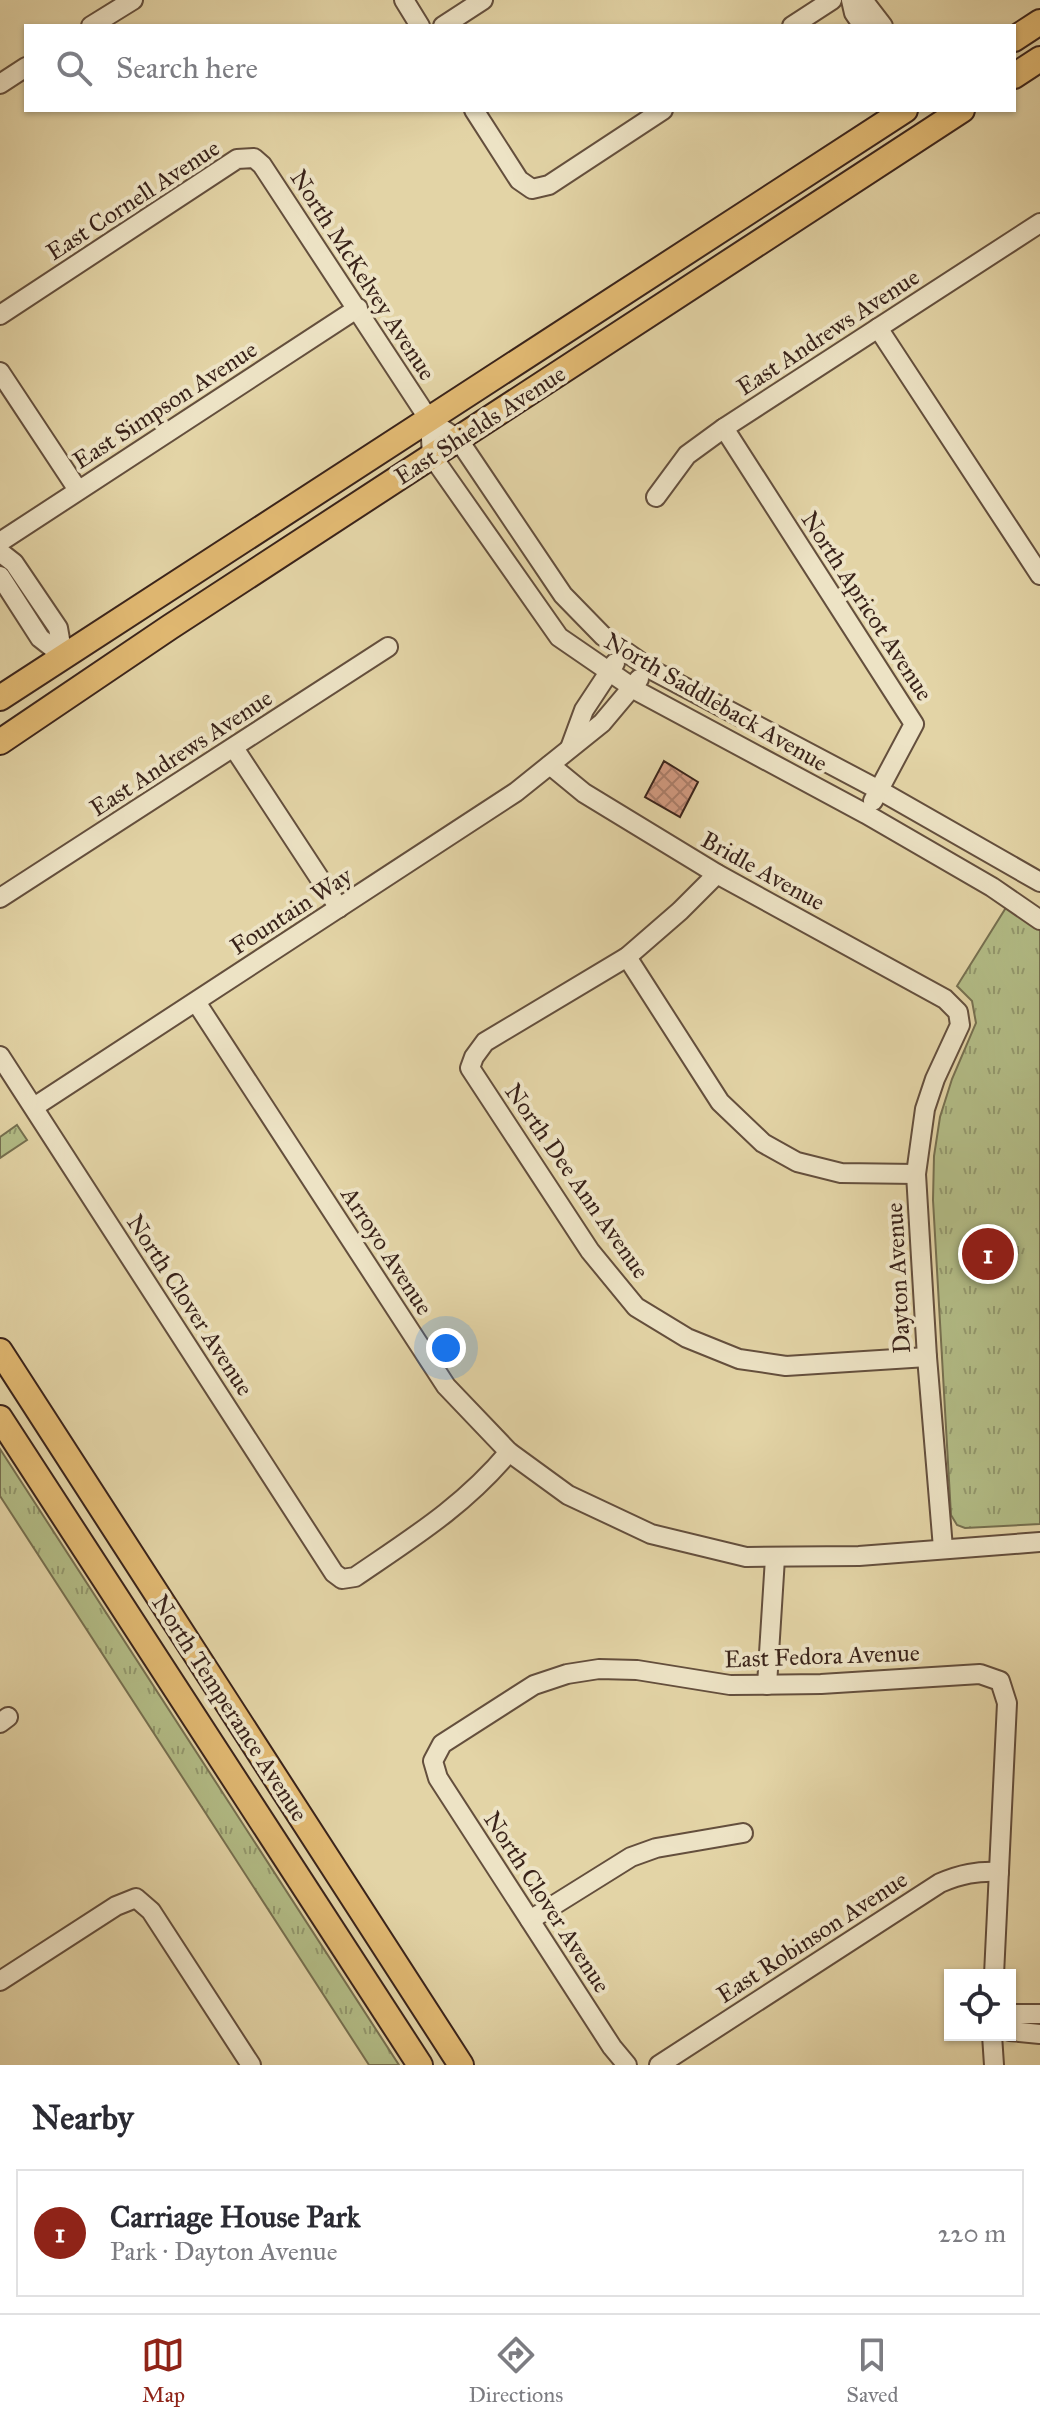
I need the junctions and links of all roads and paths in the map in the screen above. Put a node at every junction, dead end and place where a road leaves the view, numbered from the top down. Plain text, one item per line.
1 (133, 0) edge
2 (404, 0) edge
3 (483, 0) edge
4 (832, 0) edge
5 (851, 0) edge
6 (863, 0) edge
7 (1040, 22) edge
8 (94, 24) edge
9 (419, 24) edge
10 (446, 24) edge
11 (795, 24) edge
12 (862, 24) edge
13 (881, 24) edge
14 (1016, 38) edge
15 (1040, 59) edge
16 (24, 68) edge
17 (1016, 75) edge
18 (0, 84) edge
19 (475, 112) edge
20 (660, 112) edge
21 (921, 112) edge
22 (959, 112) edge
23 (899, 113) edge
24 (254, 158) joint
25 (1040, 223) edge
26 (762, 242) junction
27 (358, 308) junction
28 (0, 315) edge
29 (878, 328) junction
30 (0, 372) edge
31 (430, 421) junction
32 (724, 428) junction
33 (458, 439) junction
34 (432, 456) junction
35 (78, 490) junction
36 (656, 497) dead end
37 (0, 542) edge
38 (0, 552) edge
39 (1040, 575) edge
40 (0, 576) edge
41 (388, 647) dead end
42 (624, 651) junction
43 (63, 656) junction
44 (647, 666) junction
45 (608, 672) junction
46 (633, 688) junction
47 (0, 698) edge
48 (0, 742) edge
49 (234, 748) junction
50 (570, 748) junction
51 (550, 765) junction
52 (879, 790) junction
53 (866, 814) junction
54 (717, 874) junction
55 (1040, 882) edge
56 (0, 898) edge
57 (339, 908) junction
58 (1040, 920) edge
59 (627, 957) junction
60 (196, 1002) junction
61 (958, 1012) joint
62 (0, 1056) edge
63 (34, 1107) junction
64 (916, 1174) junction
65 (0, 1351) edge
66 (927, 1357) junction
67 (0, 1418) edge
68 (509, 1452) junction
69 (1040, 1542) edge
70 (943, 1548) junction
71 (775, 1558) junction
72 (767, 1685) junction
73 (433, 1761) joint
74 (743, 1833) dead end
75 (999, 1872) junction
76 (530, 1920) junction
77 (994, 1969) edge
78 (0, 1981) edge
79 (1016, 2014) edge
80 (1040, 2014) edge
81 (1016, 2032) edge
82 (1040, 2034) edge
83 (992, 2041) edge
84 (247, 2064) edge
85 (420, 2065) edge
86 (461, 2065) edge
87 (627, 2065) edge
88 (659, 2065) edge
89 (994, 2065) edge

1 - 8 street
2 - 9 street
3 - 10 street
4 - 11 street
5 - 12 street
6 - 13 street
7 - 14 main road
15 - 17 main road
16 - 18 street
19 - 20 street
21 - 26 main road
22 - 26 main road, East Shields Avenue
23 - 31 main road, East Shields Avenue
24 - 27 street, North McKelvey Avenue
24 - 28 street, East Cornell Avenue
25 - 29 street, East Andrews Avenue
26 - 33 main road, East Shields Avenue
27 - 31 street, North McKelvey Avenue
27 - 35 street, East Simpson Avenue
29 - 32 street, East Andrews Avenue
29 - 39 street
30 - 35 street
31 - 33 street, North Saddleback Avenue
31 - 34 street
31 - 43 main road, East Shields Avenue
32 - 36 street, East Andrews Avenue
32 - 52 street, North Apricot Avenue
33 - 34 main road, East Shields Avenue
33 - 42 street, North Saddleback Avenue
34 - 45 street, North Saddleback Avenue
34 - 48 main road, East Shields Avenue
35 - 37 street, East Simpson Avenue
38 - 43 street
40 - 43 street
41 - 49 street, East Andrews Avenue
42 - 44 street, North Saddleback Avenue
42 - 45 street, Fountain Way
43 - 47 main road, East Shields Avenue
44 - 46 street, Fountain Way
44 - 52 street, North Saddleback Avenue
45 - 46 street, North Saddleback Avenue
45 - 50 street, Fountain Way
46 - 50 street, Fountain Way
46 - 53 street, North Saddleback Avenue
49 - 56 street, East Andrews Avenue
49 - 57 street
50 - 51 street, Fountain Way
51 - 54 street, Bridle Avenue
51 - 57 street, Fountain Way
52 - 53 street, North Apricot Avenue
52 - 55 street, North Saddleback Avenue
53 - 58 street, North Saddleback Avenue
54 - 59 street
54 - 61 street, Bridle Avenue
57 - 60 street, Fountain Way
59 - 64 street
59 - 66 street, North Dee Ann Avenue
60 - 63 street, Fountain Way
60 - 68 street, Arroyo Avenue
61 - 64 street, Dayton Avenue
62 - 63 street, North Clover Avenue
63 - 68 street, North Clover Avenue
64 - 66 street, Dayton Avenue
65 - 86 main road, North Temperance Avenue
66 - 70 street, Dayton Avenue
67 - 85 main road, North Temperance Avenue
68 - 71 street, Arroyo Avenue
69 - 70 street, Arroyo Avenue
70 - 71 street, Arroyo Avenue
71 - 72 street
72 - 73 street, East Fedora Avenue
72 - 75 street, East Fedora Avenue
73 - 76 street, North Clover Avenue
74 - 76 street
75 - 77 street
75 - 88 street, East Robinson Avenue
76 - 87 street, North Clover Avenue
78 - 84 street
79 - 80 street
81 - 82 street
83 - 89 street

